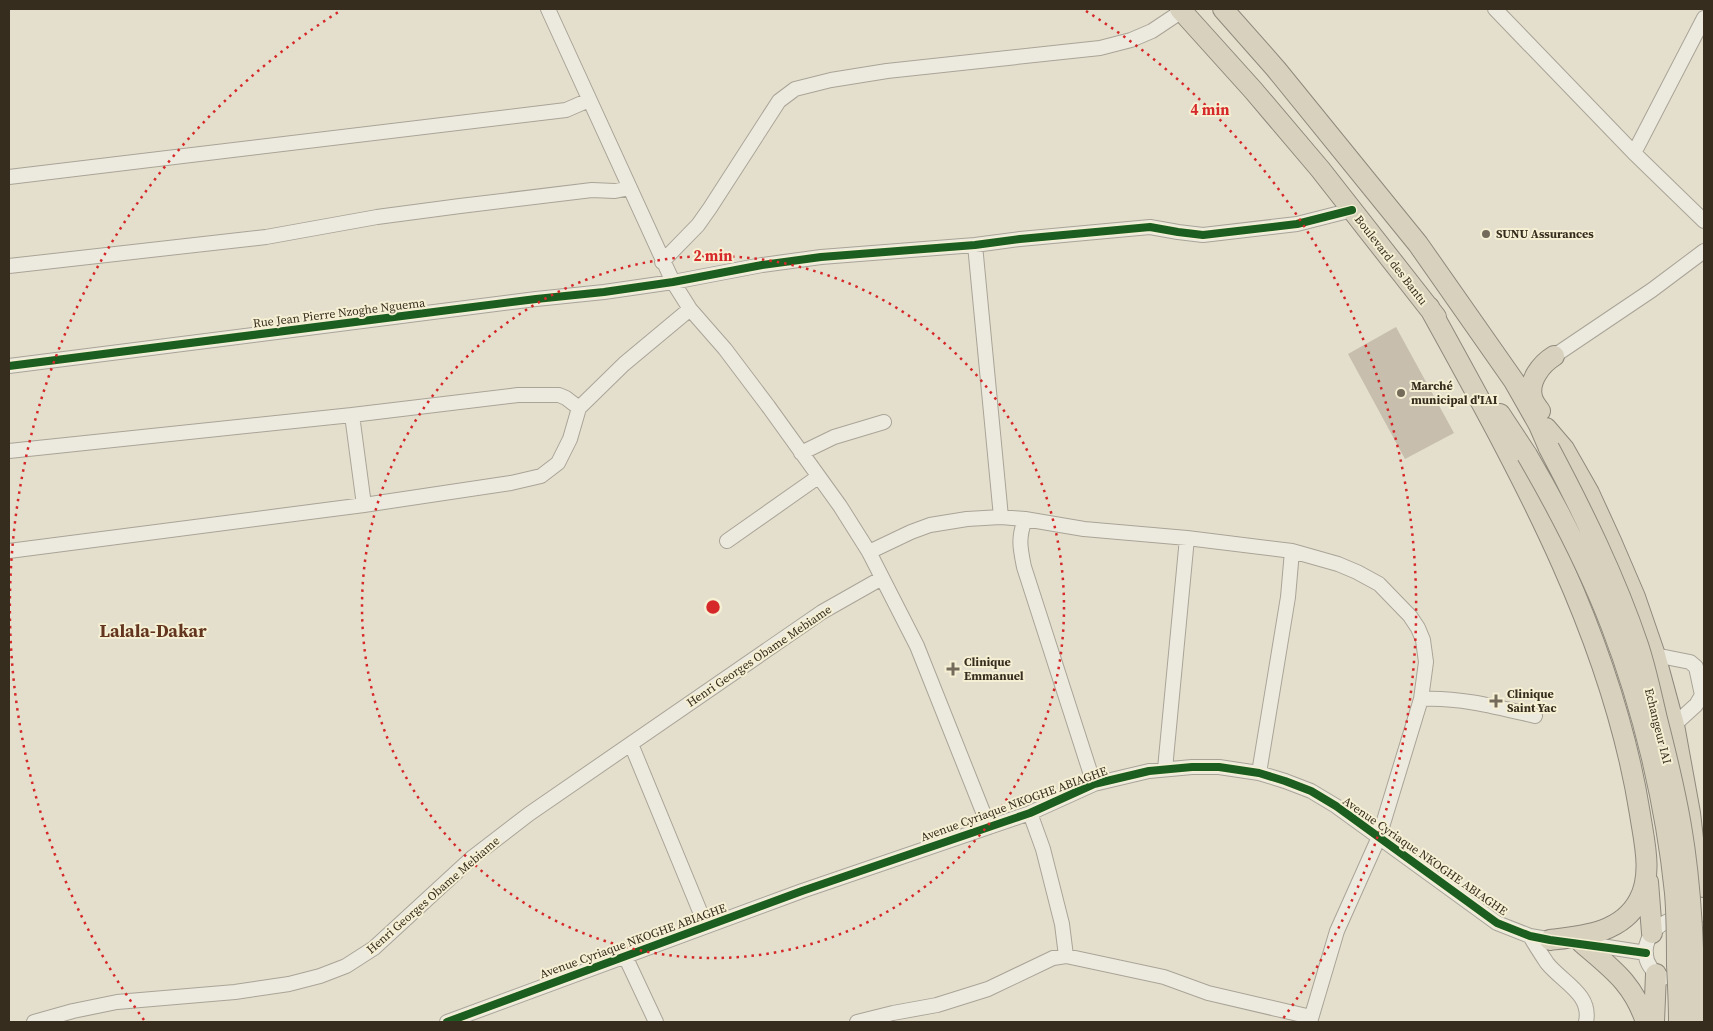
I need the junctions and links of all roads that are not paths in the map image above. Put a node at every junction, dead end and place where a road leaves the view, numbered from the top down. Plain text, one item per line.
1 (548, 9) edge
2 (1224, 9) edge
3 (1495, 9) edge
4 (1181, 10) edge
5 (1704, 18) edge
6 (589, 100) junction
7 (1634, 153) junction
8 (9, 177) edge
9 (630, 188) junction
10 (1352, 210) junction
11 (1704, 221) edge
12 (975, 245) junction
13 (1704, 251) edge
14 (662, 262) junction
15 (9, 266) edge
16 (673, 282) junction
17 (1428, 307) junction
18 (690, 309) junction
19 (1554, 356) joint
20 (9, 366) edge
21 (1532, 405) junction
22 (579, 408) junction
23 (352, 415) junction
24 (884, 422) dead end
25 (1554, 446) junction
26 (9, 451) edge
27 (801, 453) junction
28 (1528, 455) joint
29 (818, 477) junction
30 (364, 505) junction
31 (1001, 517) junction
32 (1024, 519) junction
33 (1187, 538) junction
34 (727, 541) dead end
35 (9, 551) edge
36 (1292, 551) junction
37 (869, 552) junction
38 (882, 578) junction
39 (1655, 655) junction
40 (1421, 699) junction
41 (1535, 716) dead end
42 (1674, 725) junction
43 (631, 744) junction
44 (1165, 769) junction
45 (1259, 773) junction
46 (1094, 784) junction
47 (1030, 813) junction
48 (989, 827) junction
49 (1379, 837) junction
50 (1695, 856) junction
51 (1647, 875) junction
52 (1704, 887) edge
53 (706, 926) junction
54 (1702, 932) edge
55 (1652, 933) junction
56 (1530, 936) junction
57 (1550, 940) junction
58 (1590, 944) junction
59 (1646, 953) junction
60 (626, 956) junction
61 (1066, 956) junction
62 (1703, 968) edge
63 (1656, 974) junction
64 (1704, 1001) edge
65 (1311, 1019) edge
66 (34, 1022) edge
67 (447, 1022) edge
68 (656, 1022) edge
69 (857, 1022) edge
70 (1586, 1022) edge
71 (1646, 1022) edge
72 (1654, 1022) edge
73 (1679, 1022) edge
74 (1695, 1022) edge

1 - 6 street
2 - 21 highway
3 - 7 street
4 - 10 highway, Boulevard des Bantu
4 - 14 street
5 - 7 street
6 - 8 street
6 - 9 street
7 - 11 street
9 - 14 street
9 - 15 street
10 - 12 street, Rue Jean Pierre Nzoghe Nguema
10 - 17 highway, Boulevard des Bantu
12 - 16 street, Rue Jean Pierre Nzoghe Nguema
12 - 31 street
13 - 19 street
14 - 16 street
16 - 18 street
16 - 20 street, Rue Jean Pierre Nzoghe Nguema
17 - 28 highway, Boulevard des Bantu
17 - 51 highway
18 - 22 street
18 - 27 street
19 - 21 highway
21 - 25 highway
22 - 23 street
22 - 30 street
23 - 26 street
23 - 30 street
24 - 27 street
25 - 39 highway
25 - 74 highway, Echangeur IAI, bridge
27 - 29 street
28 - 73 highway, Echangeur IAI, bridge
29 - 34 street
29 - 37 street
30 - 35 street
31 - 32 street
31 - 37 street
32 - 33 street
32 - 46 street
33 - 36 street
33 - 44 street
36 - 40 street
36 - 45 street
37 - 38 street
38 - 43 street, Henri Georges Obame Mebiame
38 - 48 street
39 - 42 highway
39 - 42 street
40 - 41 street
40 - 49 street
42 - 50 highway
43 - 53 street
43 - 66 street, Henri Georges Obame Mebiame
44 - 45 street, Avenue Cyriaque NKOGHE ABIAGHE
44 - 46 street, Avenue Cyriaque NKOGHE ABIAGHE
45 - 49 street, Avenue Cyriaque NKOGHE ABIAGHE
46 - 47 street, Avenue Cyriaque NKOGHE ABIAGHE
47 - 48 street, Avenue Cyriaque NKOGHE ABIAGHE
47 - 61 street
48 - 53 street, Avenue Cyriaque NKOGHE ABIAGHE
49 - 56 street, Avenue Cyriaque NKOGHE ABIAGHE
49 - 65 street
50 - 52 highway
50 - 54 highway
51 - 55 highway
51 - 57 highway
53 - 60 street, Avenue Cyriaque NKOGHE ABIAGHE
54 - 55 street
55 - 59 street
56 - 57 street, Avenue Cyriaque NKOGHE ABIAGHE
56 - 70 street
57 - 58 street, Avenue Cyriaque NKOGHE ABIAGHE
58 - 59 street, Avenue Cyriaque NKOGHE ABIAGHE
58 - 71 highway
59 - 63 street
60 - 67 street, Avenue Cyriaque NKOGHE ABIAGHE
60 - 68 street
61 - 65 street
61 - 69 street
62 - 63 street
62 - 64 highway
63 - 72 highway

